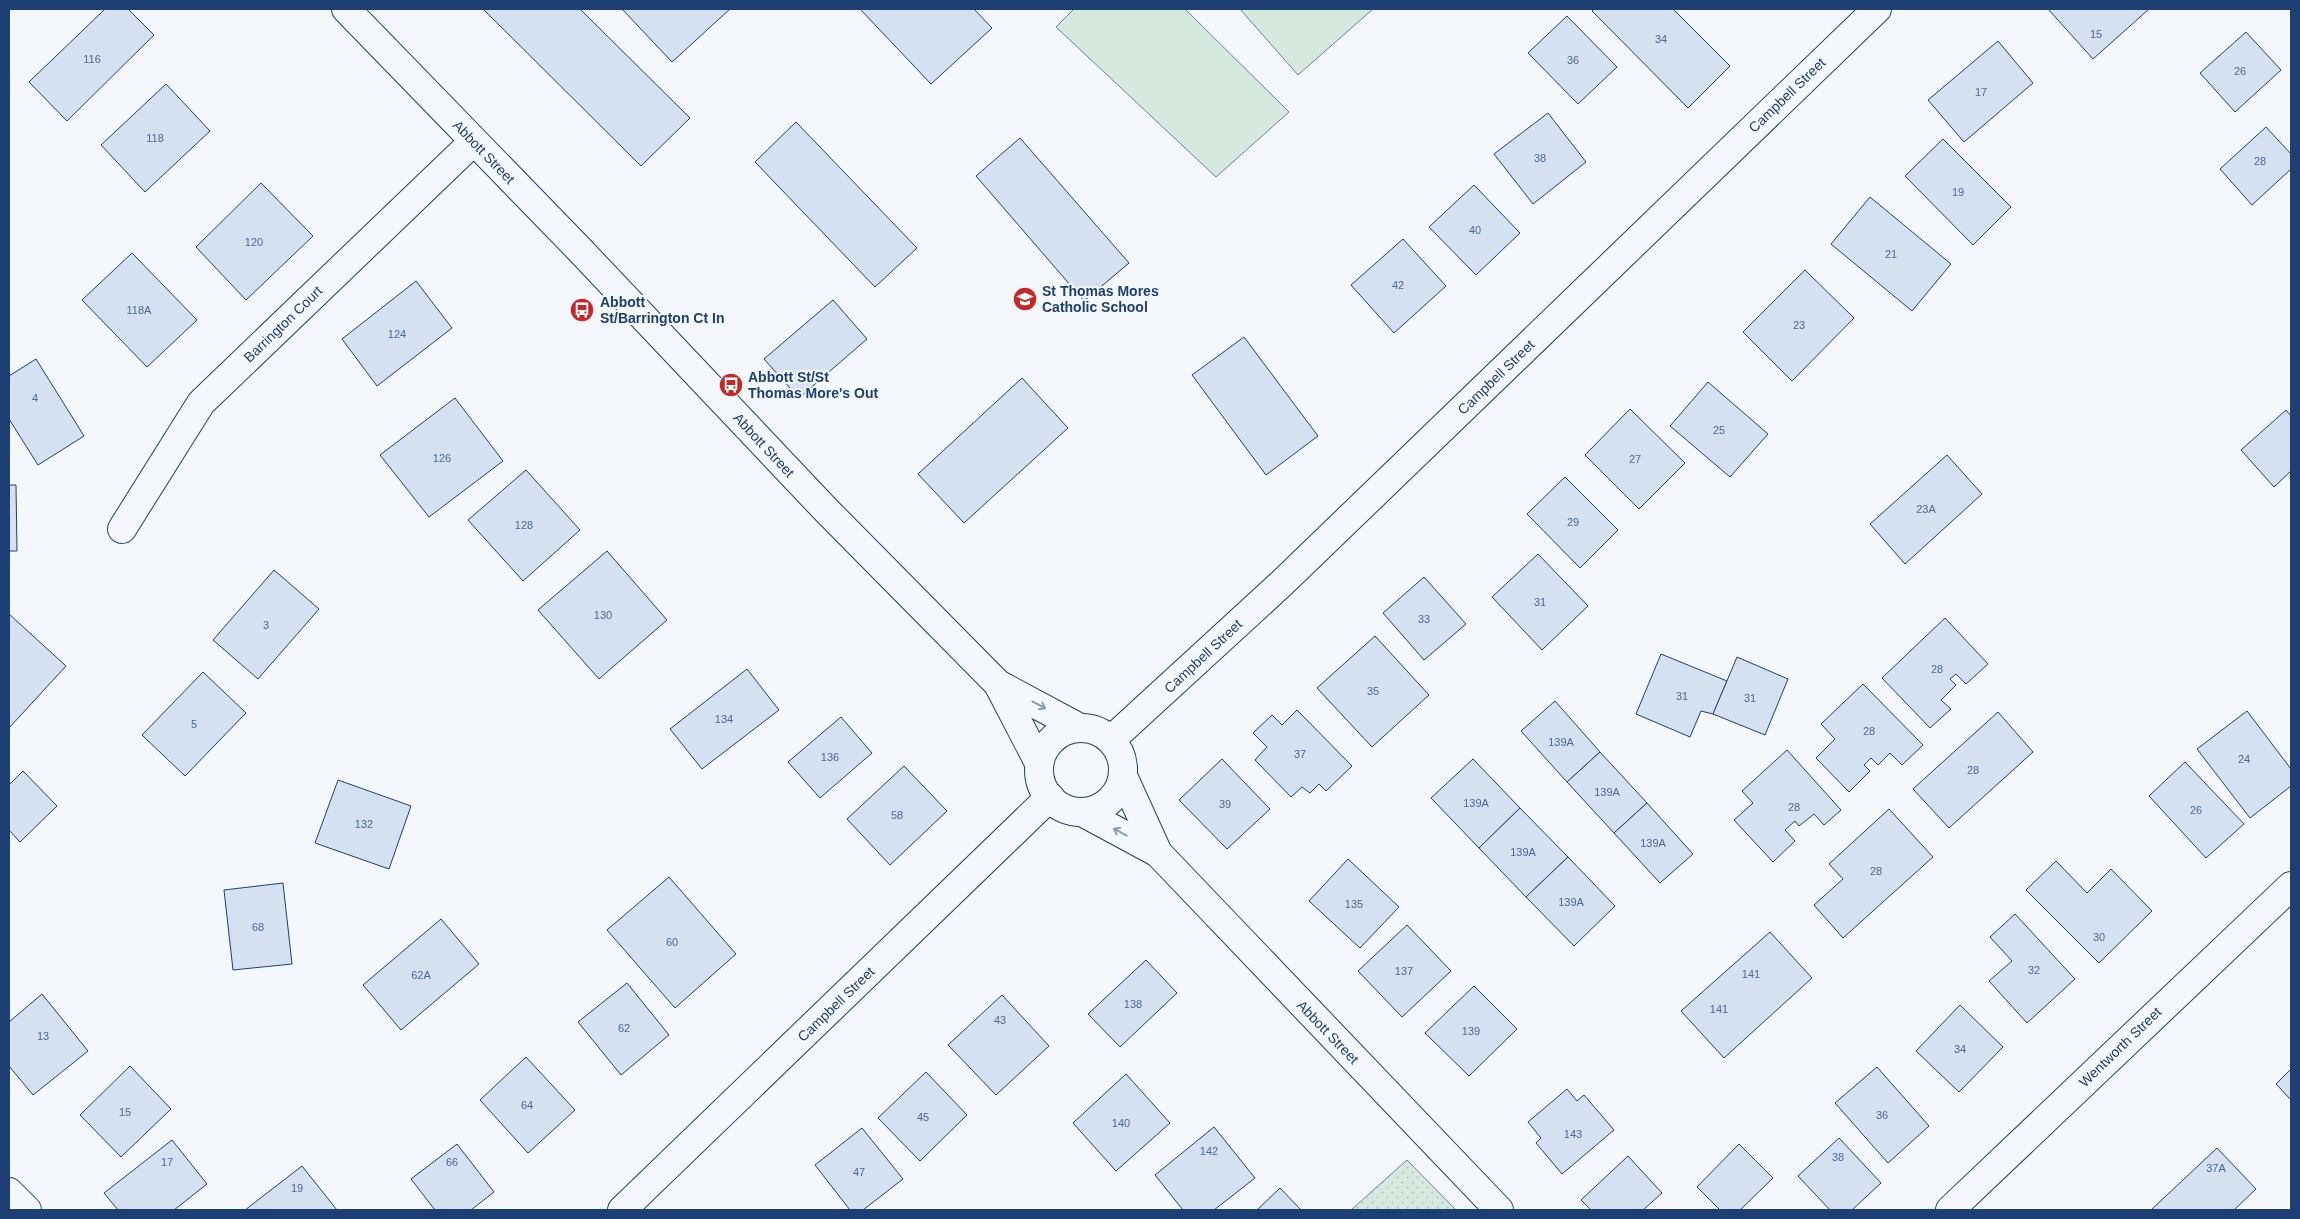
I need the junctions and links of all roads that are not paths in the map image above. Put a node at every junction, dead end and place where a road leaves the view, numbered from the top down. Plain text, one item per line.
1 (346, 9) edge
2 (1877, 9) edge
3 (473, 142) junction
4 (122, 529) dead end
5 (998, 684) junction
6 (1080, 728) junction
7 (1111, 740) junction
8 (1040, 764) junction
9 (1123, 776) junction
10 (1050, 797) junction
11 (1082, 812) junction
12 (1158, 853) junction
13 (2291, 886) edge
14 (9, 1192) edge
15 (27, 1210) edge
16 (622, 1210) edge
17 (1499, 1210) edge
18 (1950, 1210) edge

1 - 3 street, Abbott Street
2 - 7 street, Campbell Street
3 - 4 street, Barrington Court
3 - 5 street, Abbott Street
5 -> 6 street, Abbott Street
5 - 8 street, Abbott Street
6 - 7 street
6 - 8 street
7 - 9 street
8 - 10 street
9 - 11 street
9 - 12 street, Abbott Street
10 - 11 street
10 - 16 street, Campbell Street
12 -> 11 street, Abbott Street
12 - 17 street, Abbott Street
13 - 18 street, Wentworth Street
14 - 15 street

